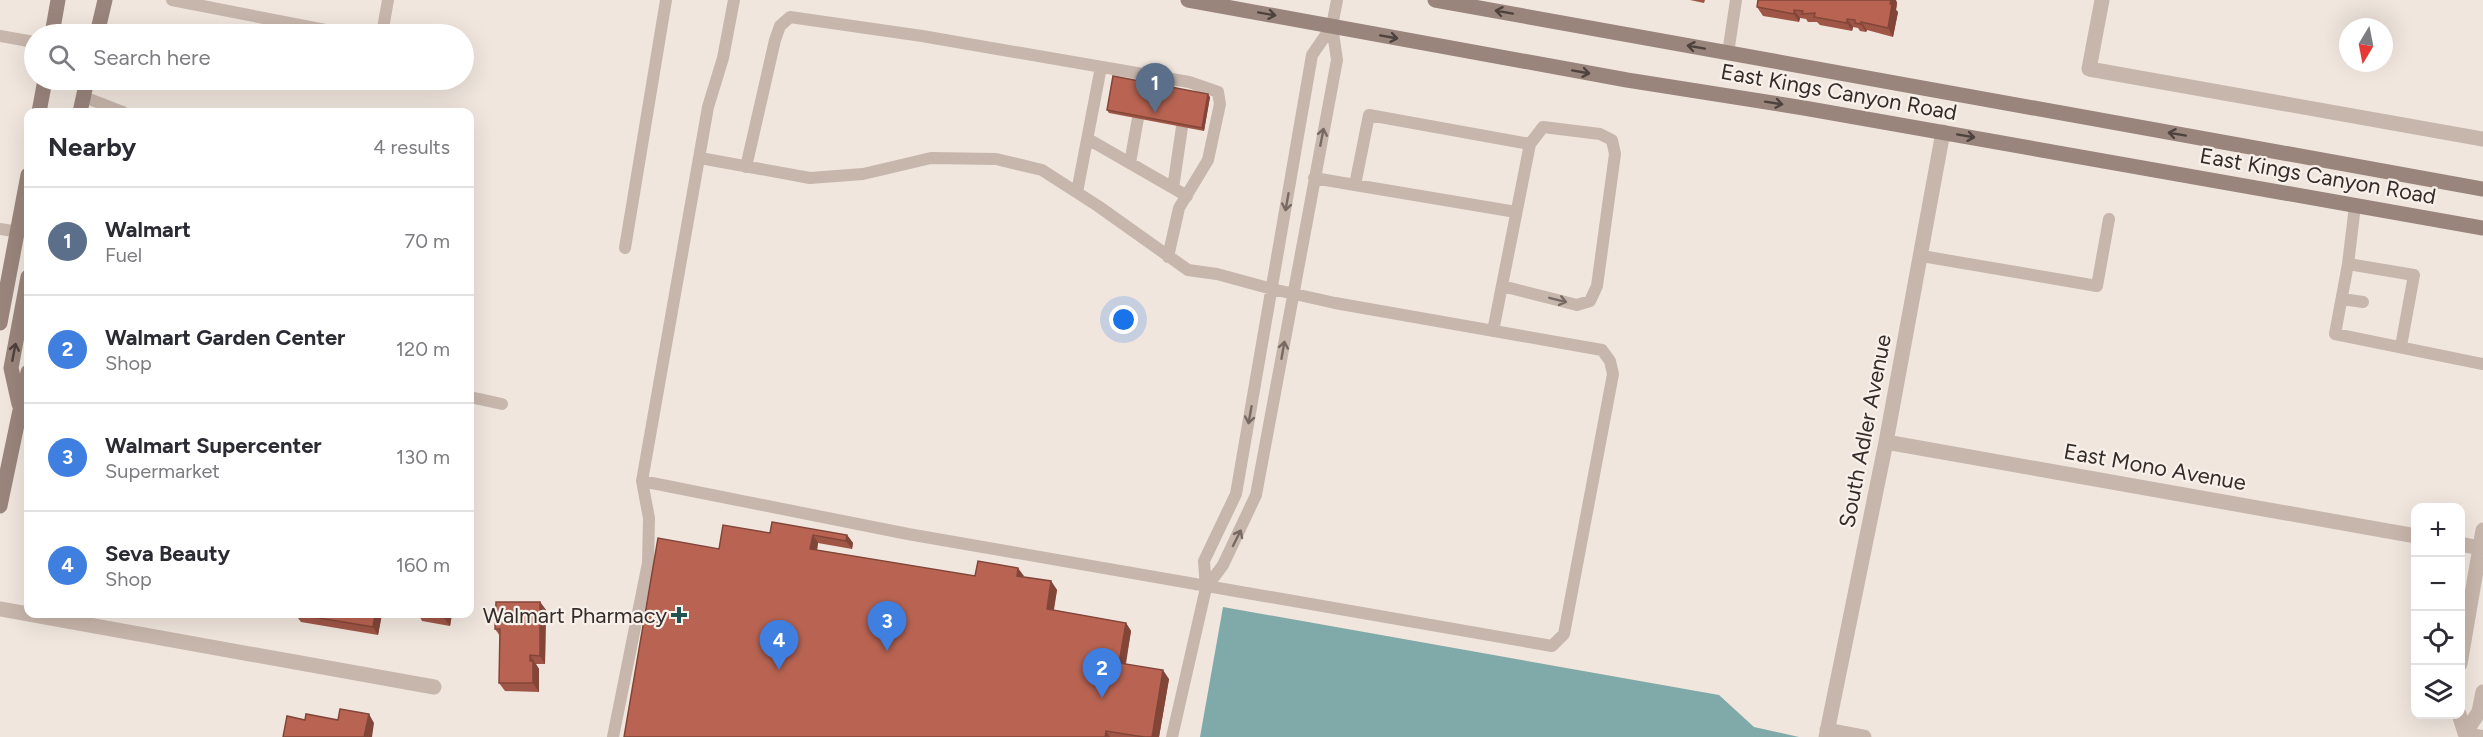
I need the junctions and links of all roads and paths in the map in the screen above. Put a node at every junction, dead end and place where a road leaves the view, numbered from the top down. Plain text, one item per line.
1 (58, 0) edge
2 (105, 0) edge
3 (172, 0) edge
4 (388, 0) edge
5 (666, 0) edge
6 (734, 0) edge
7 (1188, 0) edge
8 (1337, 0) edge
9 (1436, 0) edge
10 (1736, 0) edge
11 (2102, 0) edge
12 (54, 24) edge
13 (99, 24) edge
14 (295, 24) edge
15 (384, 24) edge
16 (1332, 26) junction
17 (0, 36) edge
18 (24, 40) edge
19 (1728, 53) junction
20 (1101, 67) junction
21 (43, 90) edge
22 (85, 90) edge
23 (84, 97) junction
24 (40, 108) edge
25 (81, 108) edge
26 (113, 108) edge
27 (1138, 118) edge
28 (1182, 127) edge
29 (1943, 132) junction
30 (1088, 139) junction
31 (2483, 140) edge
32 (1530, 144) junction
33 (700, 159) junction
34 (1130, 163) junction
35 (746, 167) junction
36 (1314, 178) junction
37 (1355, 185) junction
38 (1173, 188) junction
39 (2483, 189) edge
40 (1077, 192) junction
41 (1187, 196) junction
42 (24, 200) edge
43 (2355, 206) junction
44 (1516, 212) junction
45 (2109, 219) dead end
46 (2483, 228) edge
47 (0, 229) edge
48 (19, 231) junction
49 (24, 241) edge
50 (625, 248) dead end
51 (1922, 256) junction
52 (1168, 257) junction
53 (2348, 264) junction
54 (1502, 286) junction
55 (1272, 289) junction
56 (1293, 294) junction
57 (24, 298) edge
58 (2342, 299) junction
59 (2363, 302) dead end
60 (0, 323) edge
61 (1493, 331) junction
62 (2401, 346) junction
63 (2483, 364) edge
64 (24, 391) edge
65 (474, 399) edge
66 (502, 404) dead end
67 (20, 410) junction
68 (1886, 442) junction
69 (642, 481) junction
70 (0, 506) edge
71 (2483, 530) edge
72 (2411, 535) edge
73 (2465, 545) edge
74 (2480, 548) junction
75 (1206, 588) junction
76 (0, 609) edge
77 (24, 613) edge
78 (50, 618) edge
79 (2465, 635) edge
80 (434, 687) dead end
81 (2483, 692) edge
82 (2460, 719) edge
83 (1827, 733) edge
84 (2465, 735) edge
85 (2483, 736) edge
86 (613, 737) edge
87 (1172, 737) edge
88 (1864, 737) edge

1 - 12 main road
2 - 13 main road
3 - 14 lane
4 - 15 lane
5 - 50 lane
6 - 33 lane
7 -> 16 main road, East Kings Canyon Road
8 - 16 lane
19 -> 9 main road, East Kings Canyon Road
10 - 19 lane
11 - 31 street
16 -> 29 main road, East Kings Canyon Road
36 -> 16 lane
16 -> 55 lane
17 - 18 lane
39 -> 19 main road, East Kings Canyon Road
20 - 30 lane
20 - 35 lane
20 - 41 lane
21 - 24 main road
22 - 23 main road
23 - 25 main road
23 - 26 lane
27 - 34 lane
28 - 38 lane
29 -> 43 main road, East Kings Canyon Road
29 - 51 street, South Adler Avenue
30 - 34 lane
30 - 40 lane
32 - 37 lane
32 - 44 lane
54 -> 32 lane
33 - 35 lane
33 - 69 lane
34 - 38 lane
35 - 40 lane
36 - 37 lane
36 - 56 lane
37 - 44 lane
38 - 41 lane
40 - 52 lane
41 - 52 lane
42 - 48 main road
43 - 46 main road, East Kings Canyon Road
43 - 53 lane
44 - 54 lane
45 - 51 lane
47 - 48 lane
48 - 49 main road
48 - 60 main road
51 - 68 street, South Adler Avenue
52 - 55 lane
53 - 58 lane
53 - 62 lane
54 - 61 lane
55 - 56 lane
55 -> 75 lane
56 - 61 lane
75 -> 56 lane
67 -> 57 main road
58 - 59 lane
58 - 62 lane
61 - 75 lane
62 - 63 lane
64 - 67 main road
65 - 66 lane
67 - 70 main road
68 - 72 street, East Mono Avenue
68 - 83 street, South Adler Avenue
69 - 75 lane
69 - 86 lane
71 - 74 street
73 - 74 street
74 - 79 street
75 - 87 lane
76 - 77 street
78 - 80 street
81 - 84 street
82 - 84 street
83 - 88 street
84 - 85 lane

